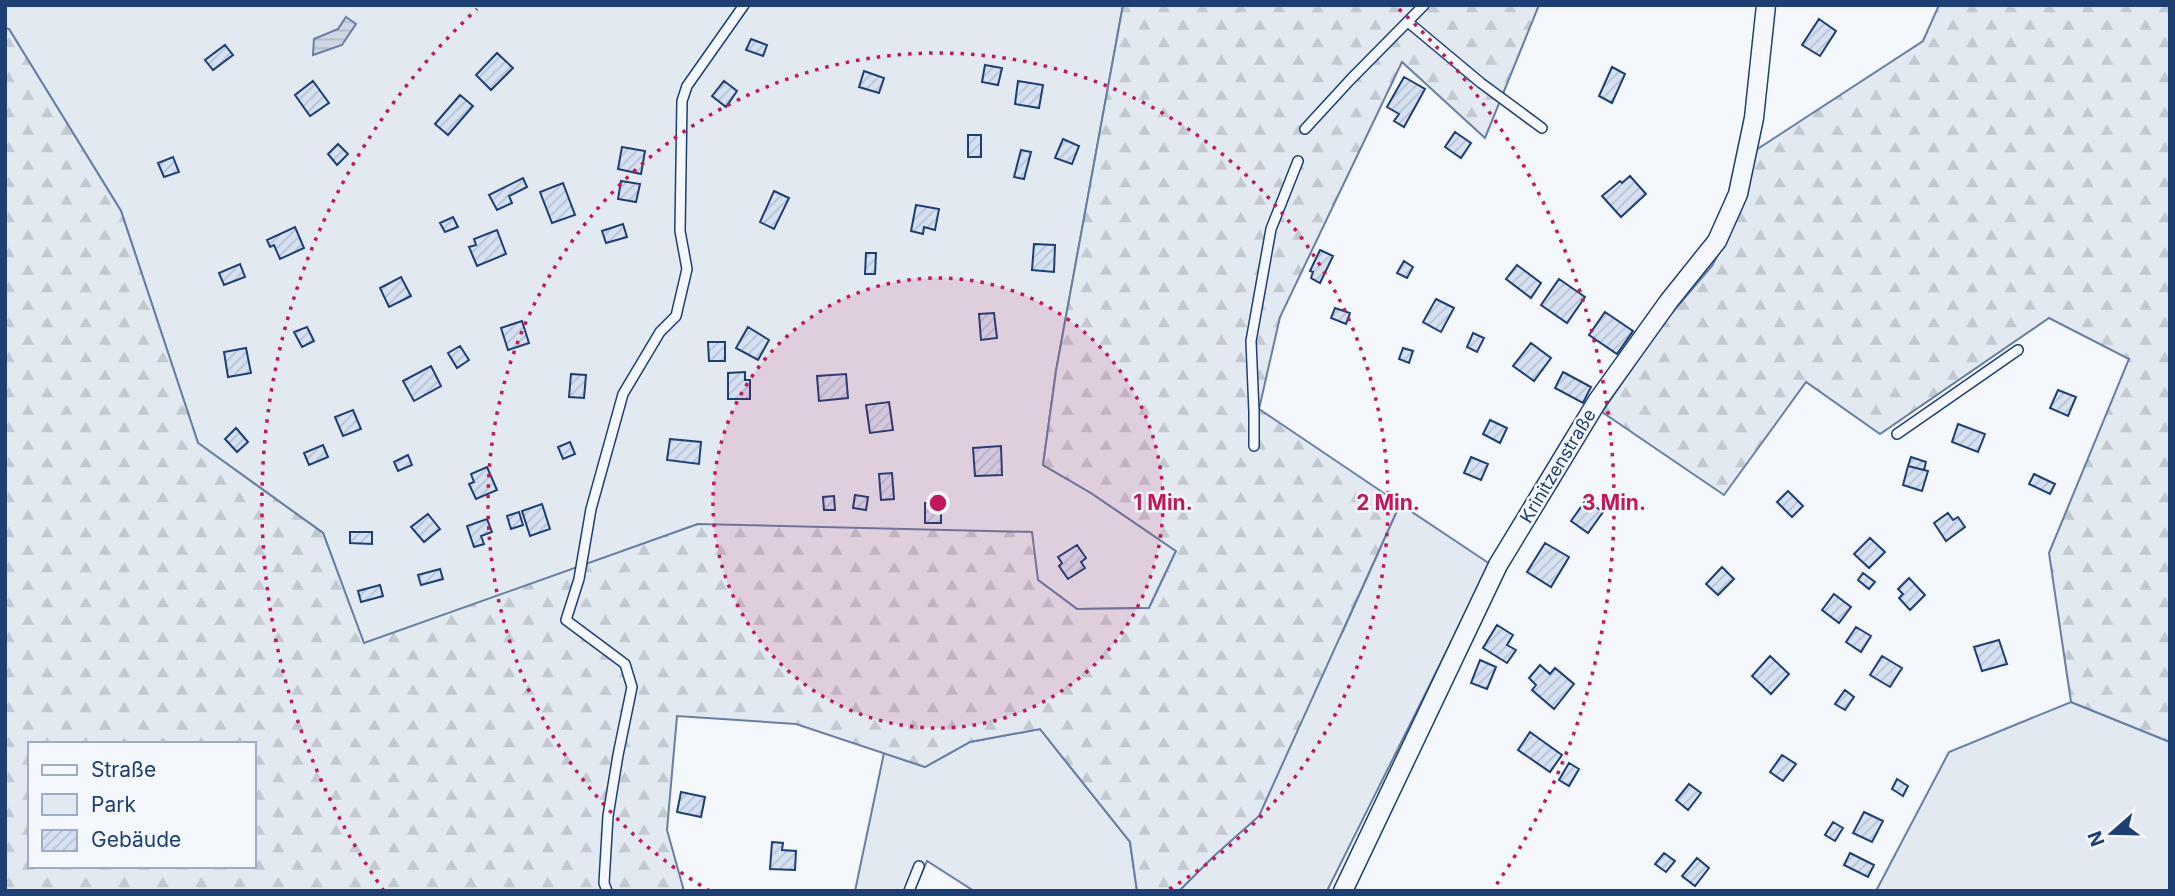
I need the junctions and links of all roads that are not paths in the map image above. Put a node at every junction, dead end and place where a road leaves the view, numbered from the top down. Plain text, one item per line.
1 (744, 5) edge
2 (1424, 5) edge
3 (1766, 5) edge
4 (1408, 22) junction
5 (1542, 128) dead end
6 (1306, 130) dead end
7 (1298, 161) dead end
8 (2018, 350) dead end
9 (1897, 434) dead end
10 (1254, 446) dead end
11 (919, 866) dead end
12 (607, 891) edge
13 (909, 891) edge
14 (1343, 891) edge

1 - 12 lane
2 - 4 lane
3 - 14 street, Krinitzenstraße
4 - 5 lane
4 - 6 lane
7 - 10 lane
8 - 9 lane
11 - 13 lane

